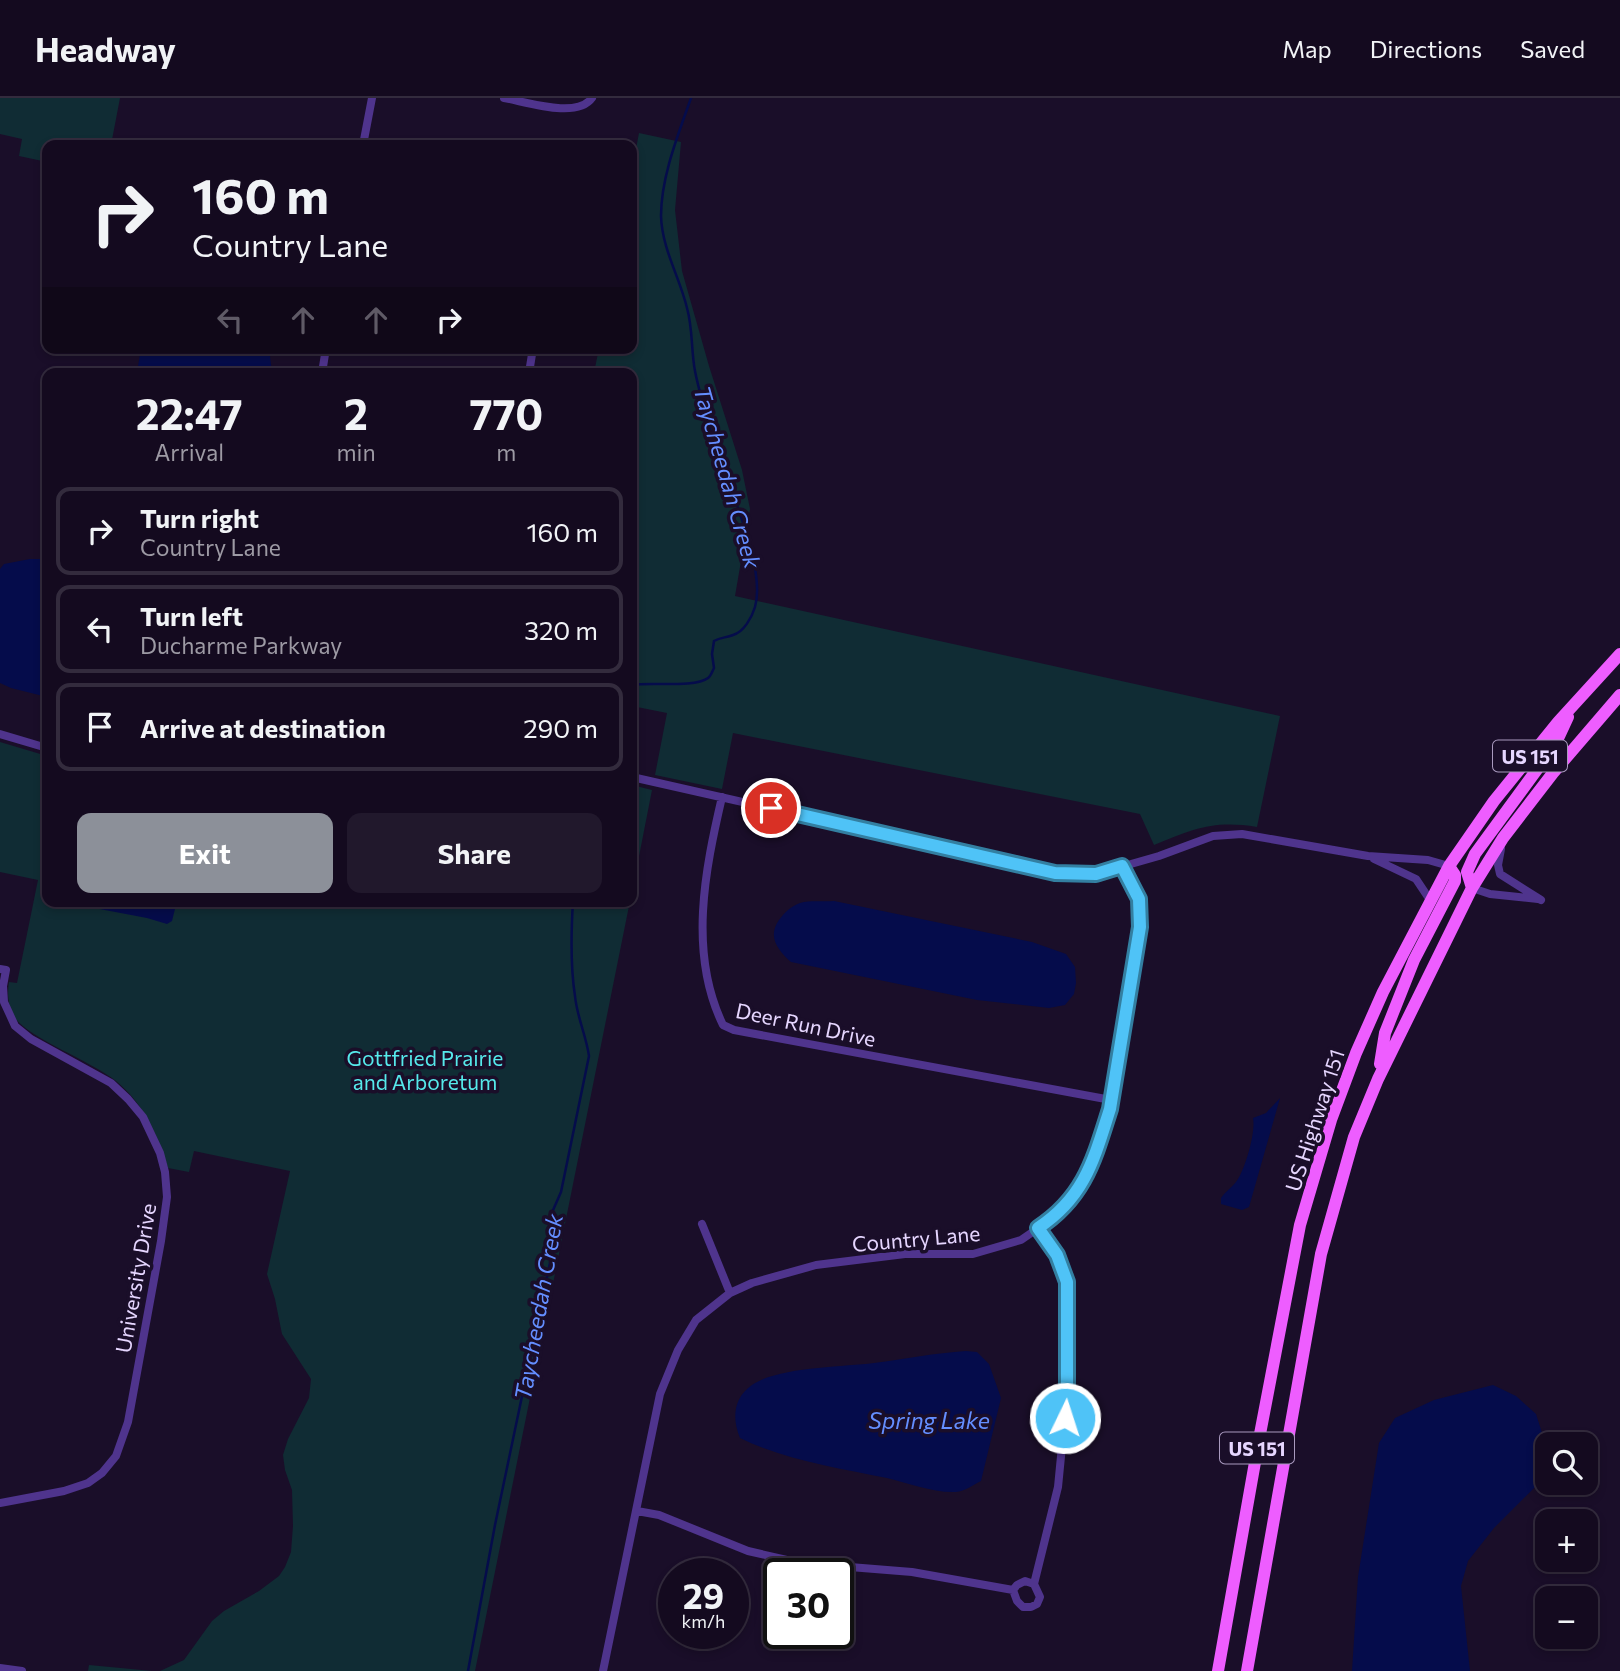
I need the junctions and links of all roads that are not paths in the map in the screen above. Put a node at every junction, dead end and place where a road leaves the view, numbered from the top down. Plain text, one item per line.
1 (372, 98) edge
2 (504, 98) edge
3 (592, 98) edge
4 (364, 140) edge
5 (1620, 654) edge
6 (1620, 695) edge
7 (1573, 704) junction
8 (0, 734) edge
9 (42, 747) edge
10 (637, 778) edge
11 (722, 797) junction
12 (1503, 838) junction
13 (1368, 856) junction
14 (1122, 866) junction
15 (1449, 866) junction
16 (1472, 888) junction
17 (1430, 900) junction
18 (0, 969) edge
19 (1378, 1079) junction
20 (1111, 1100) junction
21 (702, 1224) dead end
22 (1038, 1228) junction
23 (730, 1293) junction
24 (0, 1503) edge
25 (637, 1511) junction
26 (1034, 1584) junction
27 (1013, 1590) junction
28 (1231, 1599) junction
29 (0, 1668) edge
30 (22, 1671) edge
31 (603, 1671) edge
32 (1210, 1671) edge
33 (1218, 1671) edge
34 (1247, 1671) edge

1 - 4 street
2 - 3 street
5 - 7 main road, US Highway 151 / US 151
6 - 12 main road, US Highway 151 / US 151
7 - 15 main road, US Highway 151 / US 151
7 - 16 main road
8 - 9 street
10 - 11 street
11 - 14 street
11 - 20 street, Deer Run Drive
12 - 16 main road, US Highway 151 / US 151
12 - 16 street
13 - 14 street
13 - 15 street
13 - 17 street
14 - 20 street, Country Lane
15 - 17 main road, US Highway 151 / US 151
15 - 19 main road
16 - 19 main road, US Highway 151 / US 151
17 - 28 main road, US Highway 151 / US 151
18 - 24 street, University Drive
19 - 34 main road, US Highway 151 / US 151
20 - 22 street, Country Lane
21 - 23 street
22 - 23 street, Country Lane
22 - 26 street
23 - 25 street, Country Lane
25 - 27 street
25 - 31 street, Country Lane
26 - 27 street
26 - 27 street
28 - 32 main road
28 - 33 main road, US Highway 151 / US 151
29 - 30 street

